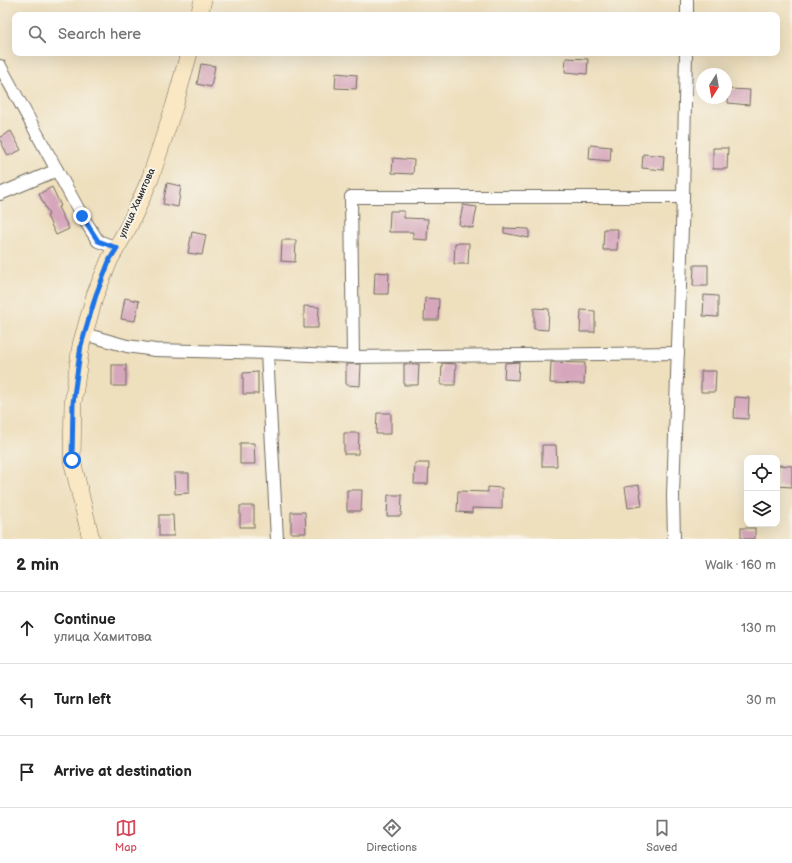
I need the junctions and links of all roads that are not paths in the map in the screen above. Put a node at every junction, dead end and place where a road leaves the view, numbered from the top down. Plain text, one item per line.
1 (203, 0) edge
2 (687, 0) edge
3 (200, 12) edge
4 (687, 12) edge
5 (188, 56) edge
6 (686, 56) edge
7 (0, 66) edge
8 (57, 170) junction
9 (0, 194) edge
10 (683, 197) junction
11 (117, 248) junction
12 (84, 334) junction
13 (267, 353) junction
14 (678, 353) junction
15 (353, 357) junction
16 (92, 539) edge
17 (277, 539) edge
18 (674, 539) edge

1 - 3 street
2 - 4 street
5 - 11 street, улица Хамитова
6 - 10 street
7 - 8 street
8 - 9 street
8 - 11 street
10 - 14 street
10 - 15 street
11 - 12 street, улица Хамитова
12 - 13 street
12 - 16 street, улица Хамитова
13 - 15 street
13 - 17 street
14 - 15 street
14 - 18 street

